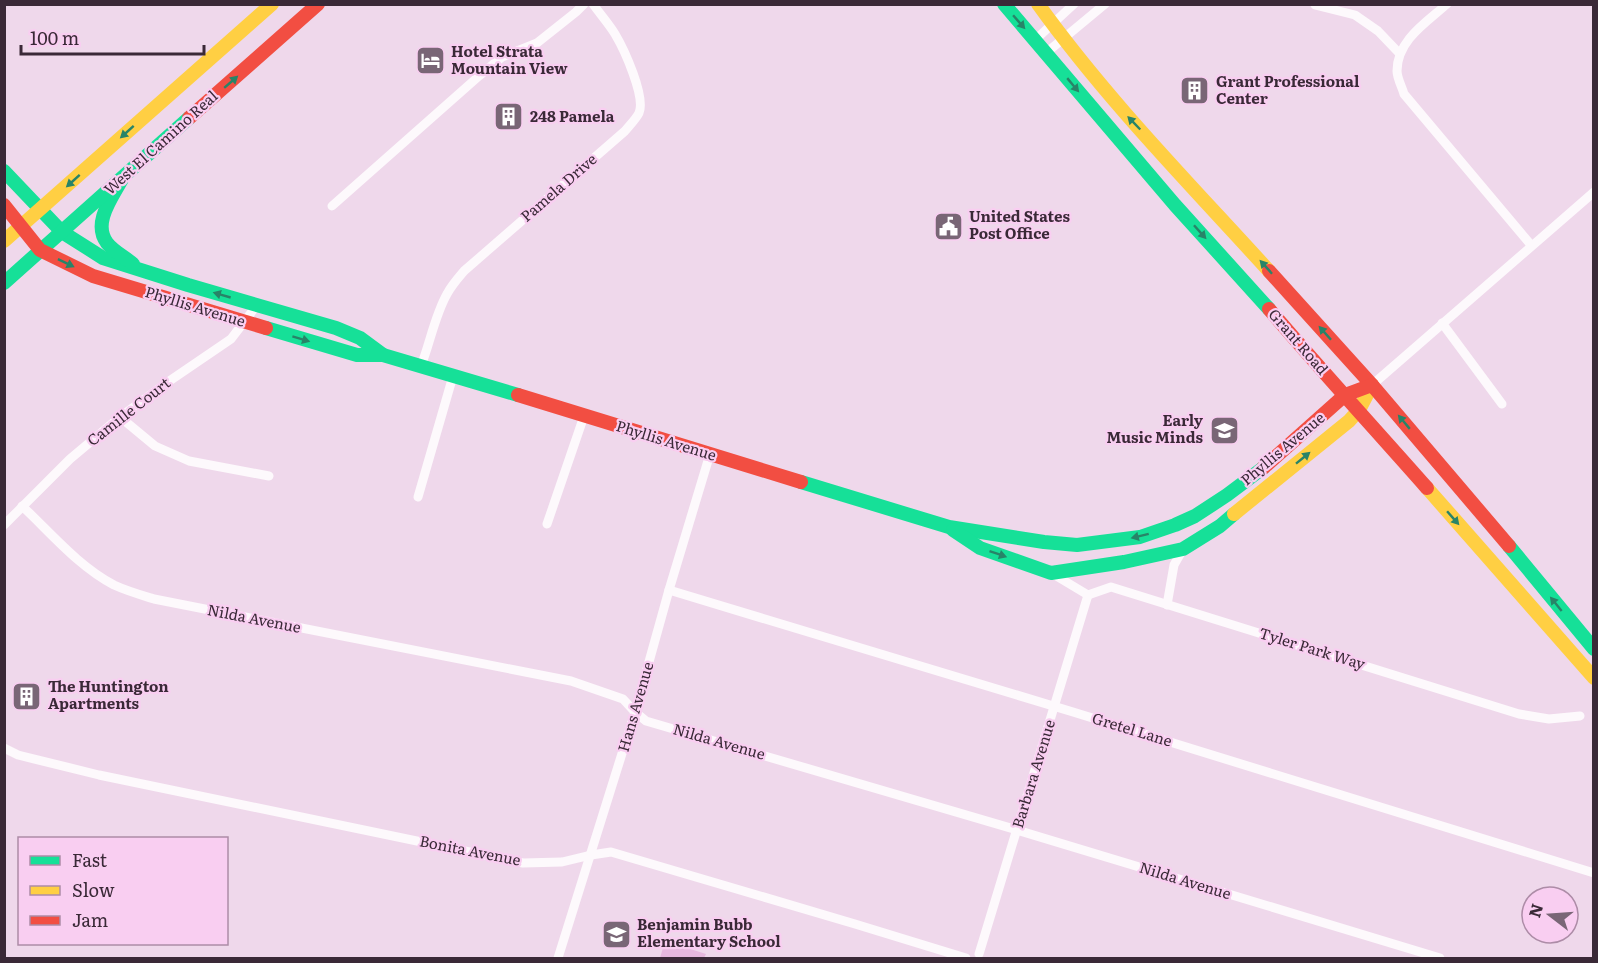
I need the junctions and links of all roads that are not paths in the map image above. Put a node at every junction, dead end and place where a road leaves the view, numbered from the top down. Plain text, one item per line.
1 (272, 4) edge
2 (318, 4) edge
3 (584, 4) edge
4 (593, 4) edge
5 (1004, 4) edge
6 (1038, 4) edge
7 (1074, 4) edge
8 (1105, 4) edge
9 (1448, 4) edge
10 (1315, 6) edge
11 (1052, 25) junction
12 (1063, 38) junction
13 (1035, 40) junction
14 (1046, 53) junction
15 (1400, 54) junction
16 (4, 171) edge
17 (124, 176) junction
18 (1593, 192) edge
19 (4, 205) edge
20 (332, 206) dead end
21 (41, 208) junction
22 (21, 227) junction
23 (62, 232) junction
24 (4, 241) edge
25 (1532, 245) junction
26 (40, 250) junction
27 (142, 270) junction
28 (4, 282) edge
29 (257, 305) junction
30 (245, 322) junction
31 (1442, 323) junction
32 (383, 356) junction
33 (421, 366) junction
34 (453, 376) junction
35 (1372, 385) junction
36 (1345, 395) junction
37 (1502, 404) dead end
38 (1359, 410) junction
39 (584, 416) junction
40 (120, 417) junction
41 (710, 454) junction
42 (269, 476) dead end
43 (418, 497) dead end
44 (22, 506) junction
45 (547, 524) dead end
46 (4, 525) edge
47 (949, 527) junction
48 (1183, 549) junction
49 (1051, 573) junction
50 (669, 590) junction
51 (1088, 594) junction
52 (1167, 605) junction
53 (1593, 649) edge
54 (1593, 678) edge
55 (1054, 706) junction
56 (635, 712) junction
57 (1580, 716) dead end
58 (4, 748) edge
59 (1017, 830) junction
60 (591, 855) junction
61 (1593, 873) edge
62 (981, 956) edge
63 (558, 958) edge
64 (967, 958) edge
65 (1440, 958) edge

1 -> 21 street, West El Camino Real
17 -> 2 street, West El Camino Real
3 - 20 street
4 - 33 street, Pamela Drive
5 -> 13 street, Grant Road
6 - 11 street, Grant Road
7 - 11 street
8 - 12 street
9 - 15 street
10 - 15 street
11 - 12 street, Grant Road
11 - 13 street
12 - 14 street
35 -> 12 street, Grant Road
13 - 14 street, Grant Road
14 -> 36 street, Grant Road
15 - 25 street
16 - 21 street, Phyllis Avenue
17 - 23 street, West El Camino Real
17 - 27 street
18 - 25 street
19 - 22 street, Phyllis Avenue
21 - 22 street, West El Camino Real
21 - 23 street, Phyllis Avenue
22 - 24 street, West El Camino Real
22 - 26 street, Phyllis Avenue
23 - 26 street, West El Camino Real
23 - 27 street, Phyllis Avenue
25 - 31 street
26 - 28 street, West El Camino Real
26 -> 30 street, Phyllis Avenue
29 -> 27 street, Phyllis Avenue
29 - 30 street, Camille Court
29 - 32 street, Phyllis Avenue
30 -> 32 street, Phyllis Avenue
30 - 40 street, Camille Court
31 - 35 street
31 - 37 street
32 - 33 street, Phyllis Avenue
33 - 34 street, Phyllis Avenue
34 - 39 street, Phyllis Avenue
34 - 43 street
35 - 36 street, Phyllis Avenue
35 - 38 street, Phyllis Avenue
53 -> 35 street, Grant Road
36 - 38 street, Grant Road
36 -> 47 street, Phyllis Avenue
48 -> 38 street, Phyllis Avenue
38 -> 54 street, Grant Road
39 - 41 street, Phyllis Avenue
39 - 45 street
40 - 42 street
40 - 44 street, Camille Court
41 - 47 street, Phyllis Avenue
41 - 50 street, Hans Avenue
44 - 46 street, Camille Court
44 - 56 street, Nilda Avenue
47 -> 49 street, Phyllis Avenue
48 - 49 street, Phyllis Avenue
48 - 52 street
49 - 51 street
50 - 55 street, Gretel Lane
50 - 56 street, Hans Avenue
51 - 52 street, Tyler Park Way
51 - 55 street, Barbara Avenue
52 - 57 street, Tyler Park Way
55 - 59 street, Barbara Avenue
55 - 61 street, Gretel Lane
56 - 59 street, Nilda Avenue
56 - 60 street, Hans Avenue
58 - 60 street, Bonita Avenue
59 - 62 street, Barbara Avenue
59 - 65 street, Nilda Avenue
60 - 63 street, Hans Avenue
60 - 64 street, Bonita Avenue
62 - 64 street

